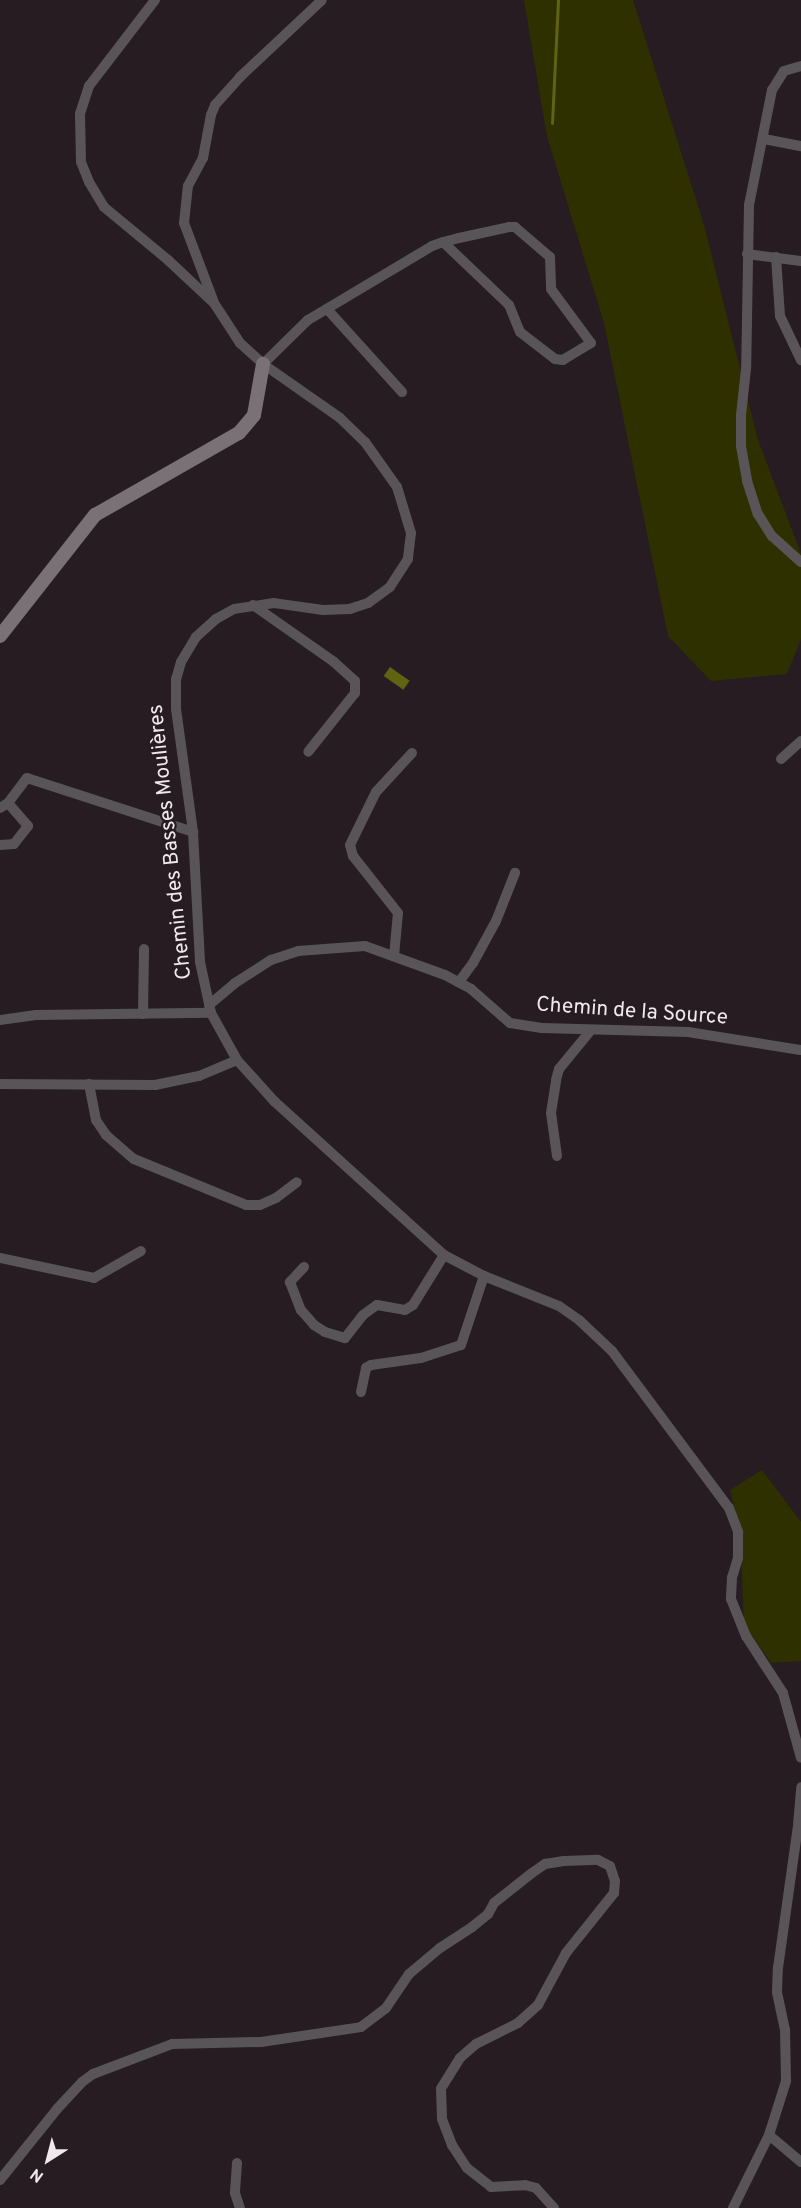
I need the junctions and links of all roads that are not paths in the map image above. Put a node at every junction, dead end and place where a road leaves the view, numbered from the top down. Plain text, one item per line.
1 (155, 0) edge
2 (322, 0) edge
3 (801, 66) edge
4 (764, 139) junction
5 (801, 146) edge
6 (443, 242) junction
7 (747, 254) junction
8 (776, 257) junction
9 (801, 261) edge
10 (214, 303) junction
11 (327, 309) junction
12 (801, 360) edge
13 (263, 364) junction
14 (402, 392) dead end
15 (801, 562) edge
16 (253, 604) junction
17 (0, 636) edge
18 (801, 741) edge
19 (308, 752) dead end
20 (412, 753) dead end
21 (781, 759) dead end
22 (4, 806) edge
23 (193, 832) junction
24 (0, 845) edge
25 (514, 873) dead end
26 (144, 950) dead end
27 (394, 956) junction
28 (459, 982) junction
29 (210, 1009) junction
30 (143, 1014) junction
31 (0, 1020) edge
32 (591, 1030) junction
33 (801, 1050) edge
34 (237, 1060) junction
35 (0, 1084) edge
36 (89, 1084) junction
37 (556, 1156) dead end
38 (297, 1182) dead end
39 (141, 1251) dead end
40 (444, 1255) junction
41 (0, 1258) edge
42 (304, 1268) dead end
43 (484, 1276) junction
44 (361, 1392) dead end
45 (801, 1758) edge
46 (801, 1787) edge
47 (769, 2135) junction
48 (801, 2162) edge
49 (237, 2163) dead end
50 (0, 2180) edge
51 (240, 2208) edge
52 (554, 2208) edge
53 (733, 2208) edge

1 - 10 street, Chemin des Basses Moulières
2 - 10 street
3 - 4 street
4 - 5 street
4 - 7 street
6 - 6 street
6 - 11 street
7 - 8 street
7 - 15 street
8 - 9 street
8 - 12 street
10 - 13 street, Chemin des Basses Moulières
11 - 13 street
11 - 14 street
13 - 16 street, Chemin des Basses Moulières
13 - 17 street
16 - 19 street
16 - 23 street, Chemin des Basses Moulières
18 - 21 street
20 - 27 street
22 - 23 street
22 - 24 street
23 - 29 street, Chemin des Basses Moulières
25 - 28 street
26 - 30 street
27 - 28 street, Chemin de la Source
27 - 29 street, Chemin de la Source
28 - 32 street, Chemin de la Source
29 - 30 street
29 - 34 street, Chemin des Basses Moulières
30 - 31 street
32 - 33 street, Chemin de la Source
32 - 37 street
34 - 36 street
34 - 40 street, Chemin des Basses Moulières
35 - 36 street
36 - 38 street
39 - 41 street
40 - 42 street
40 - 43 street, Chemin des Basses Moulières
43 - 44 street
43 - 45 street, Chemin des Basses Moulières
46 - 47 street
47 - 48 street
47 - 53 street
49 - 51 street
50 - 52 street

